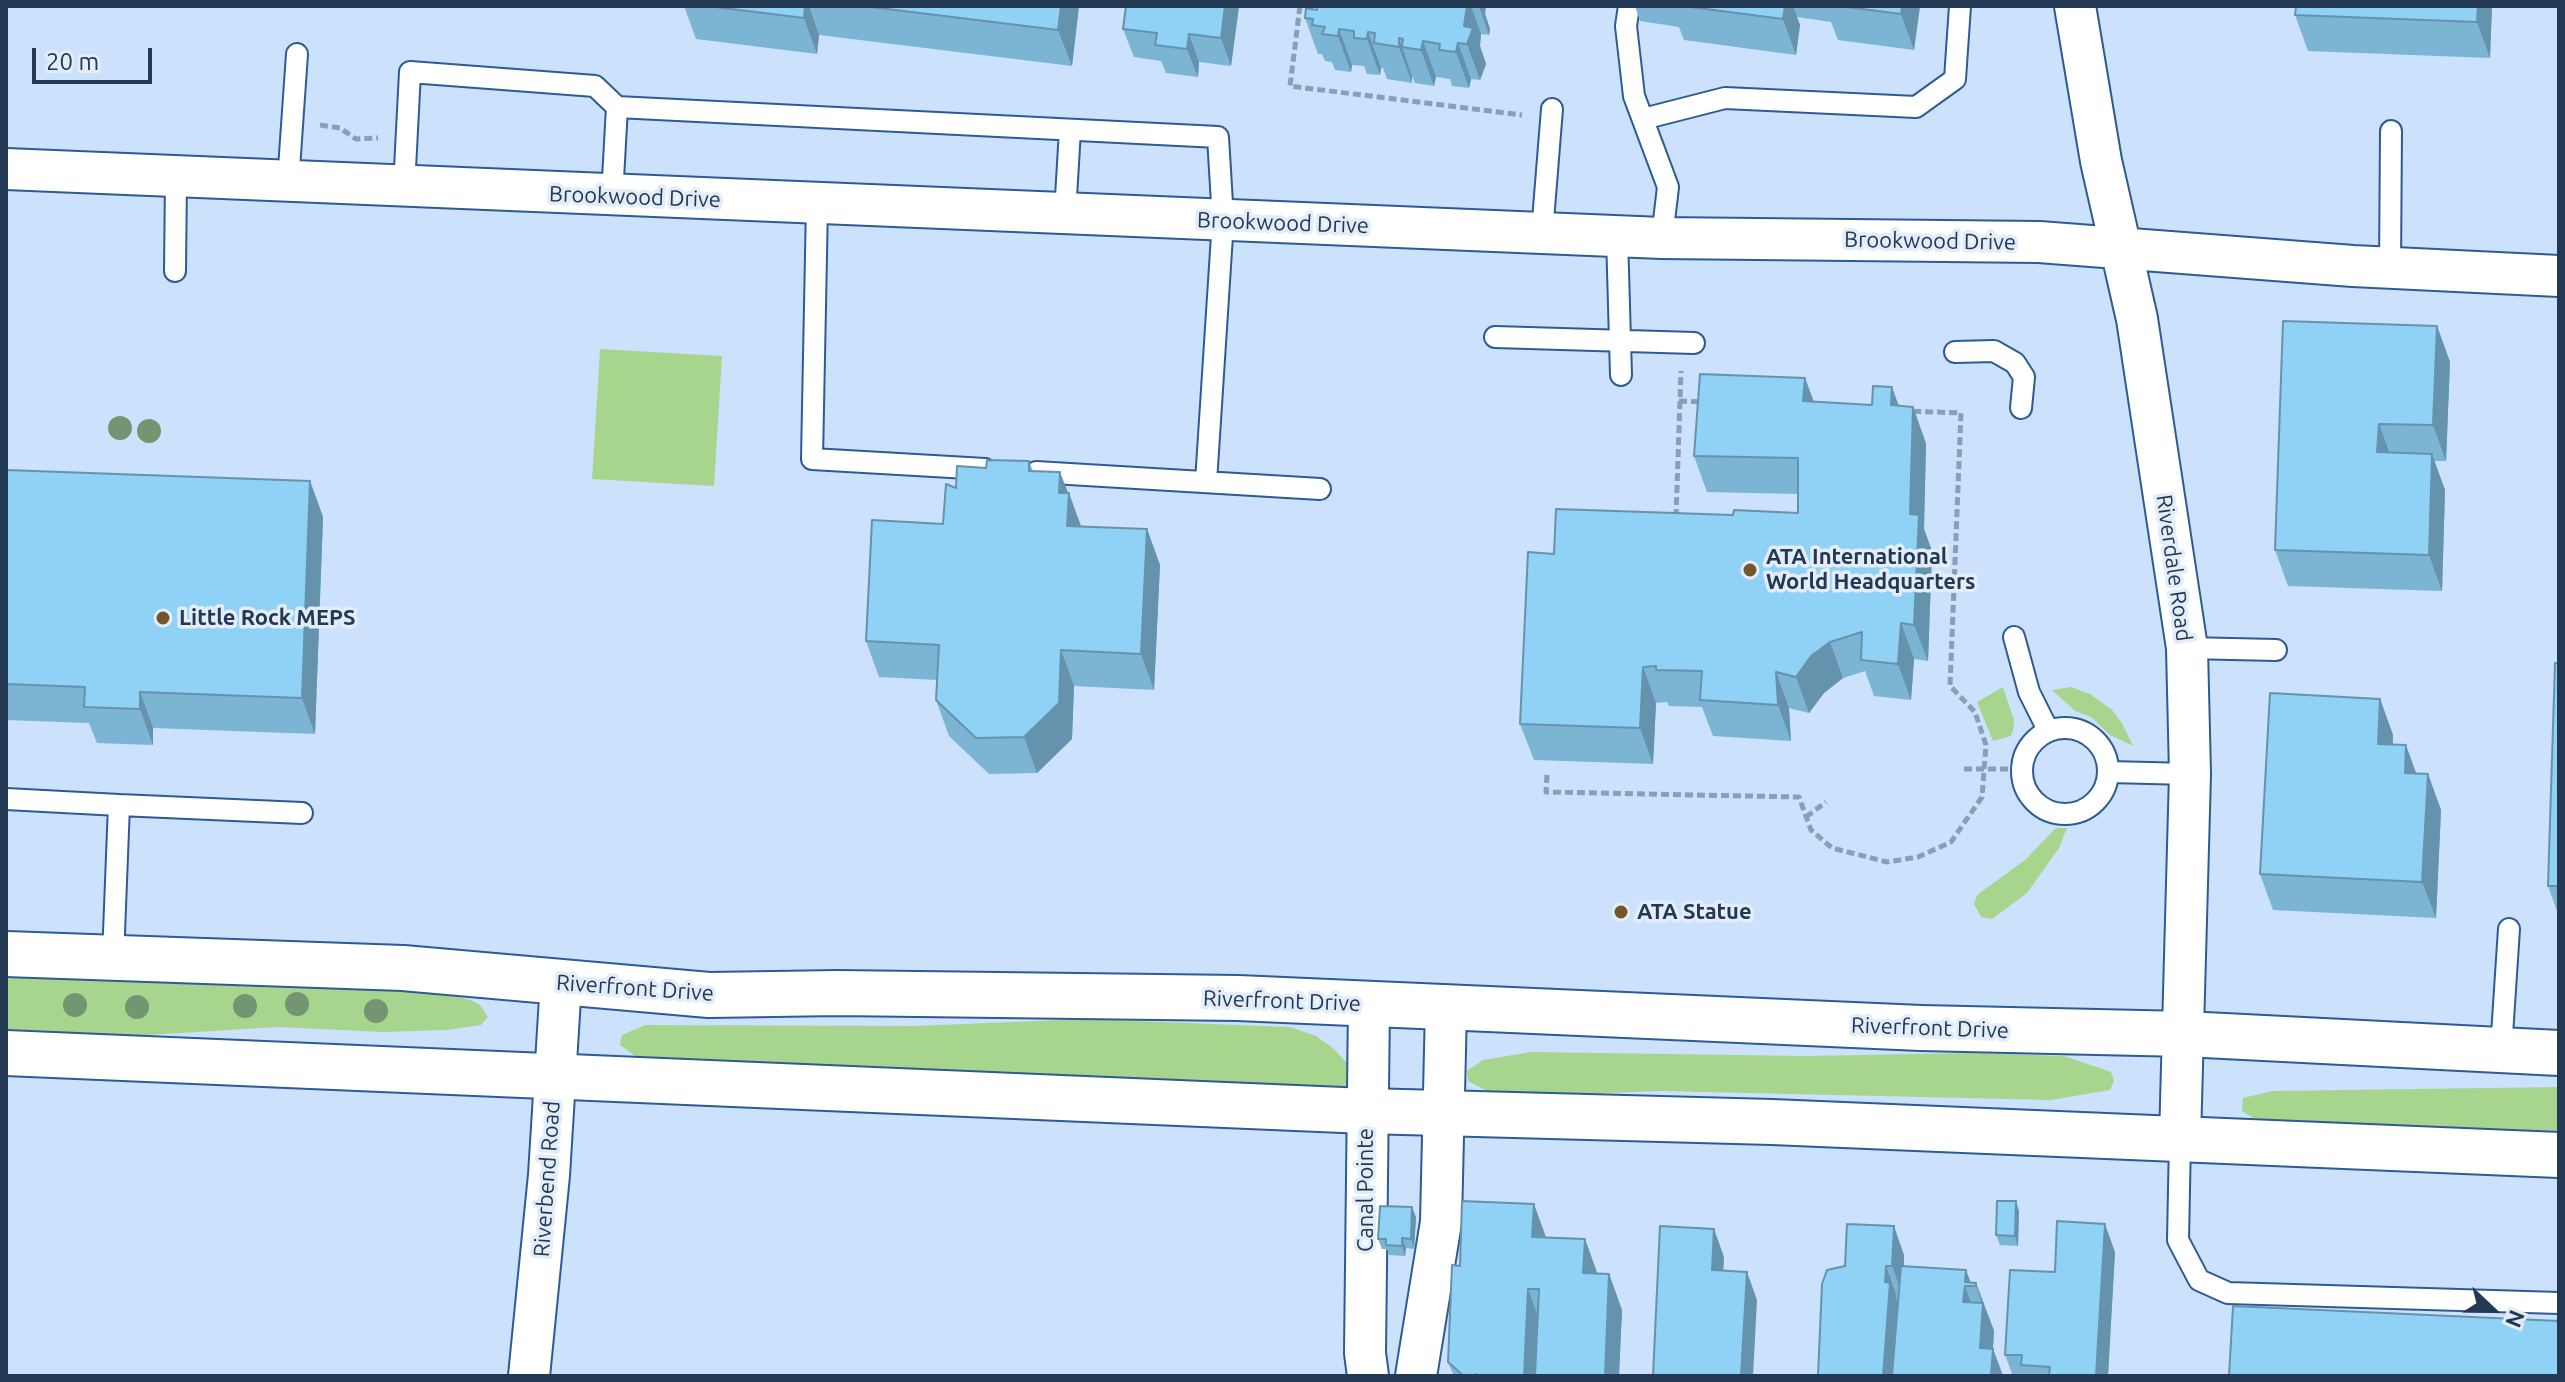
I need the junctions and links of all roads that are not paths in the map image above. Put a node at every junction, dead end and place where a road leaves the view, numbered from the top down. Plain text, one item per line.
1 (1629, 6) edge
2 (1960, 6) edge
3 (2075, 6) edge
4 (297, 54) dead end
5 (617, 107) junction
6 (1551, 114) road end
7 (1643, 119) junction
8 (1070, 130) junction
9 (2391, 131) dead end
10 (6, 169) edge
11 (176, 178) junction
12 (288, 183) junction
13 (404, 188) junction
14 (612, 197) junction
15 (817, 204) junction
16 (1065, 214) junction
17 (1223, 220) junction
18 (1542, 233) junction
19 (1617, 236) junction
20 (1662, 238) junction
21 (2120, 248) junction
22 (2390, 267) junction
23 (175, 271) dead end
24 (2559, 276) edge
25 (1495, 337) dead end
26 (1620, 341) junction
27 (1688, 342) road end
28 (1955, 352) dead end
29 (1621, 375) dead end
30 (2021, 408) dead end
31 (1206, 482) junction
32 (1320, 489) dead end
33 (2014, 637) dead end
34 (2187, 648) junction
35 (2276, 650) dead end
36 (2048, 730) junction
37 (2109, 772) junction
38 (2190, 774) junction
39 (6, 799) edge
40 (119, 805) junction
41 (302, 813) dead end
42 (2509, 929) dead end
43 (6, 954) edge
44 (113, 958) junction
45 (561, 982) junction
46 (1369, 1004) junction
47 (1446, 1007) junction
48 (2185, 1034) junction
49 (2501, 1050) junction
50 (6, 1053) edge
51 (2559, 1053) edge
52 (554, 1077) junction
53 (1366, 1111) junction
54 (1444, 1114) junction
55 (2180, 1139) junction
56 (2559, 1155) edge
57 (2559, 1303) edge
58 (529, 1376) edge
59 (1368, 1376) edge
60 (1416, 1376) edge

1 - 7 lane
2 - 7 lane
3 - 21 street, Riverdale Road
4 - 12 lane
5 - 8 lane
5 - 13 lane
5 - 14 lane
6 - 18 lane
7 - 20 lane
8 - 16 lane
8 - 17 lane
9 - 22 lane
10 - 11 street, Brookwood Drive
11 - 12 street, Brookwood Drive
11 - 23 lane
12 - 13 street, Brookwood Drive
13 - 14 street, Brookwood Drive
14 - 15 street, Brookwood Drive
15 - 16 street, Brookwood Drive
15 - 31 lane
16 - 17 street, Brookwood Drive
17 - 18 street, Brookwood Drive
17 - 31 lane
18 - 19 street, Brookwood Drive
19 - 20 street, Brookwood Drive
19 - 26 lane
20 - 21 street, Brookwood Drive
21 - 22 street, Brookwood Drive
21 - 34 street, Riverdale Road
22 - 24 street, Brookwood Drive
25 - 26 lane
26 - 27 lane
26 - 29 lane
28 - 30 lane
31 - 32 lane
33 - 36 lane
34 - 35 lane
34 - 38 street, Riverdale Road
36 - 37 lane
36 - 37 lane
37 - 38 lane
38 - 48 street, Riverdale Road
39 - 40 lane
40 - 41 lane
40 - 44 lane
42 - 49 lane
43 - 44 street, Riverfront Drive
44 - 45 street, Riverfront Drive
45 - 46 street, Riverfront Drive
45 - 52 street, Riverbend Road
46 - 47 street, Riverfront Drive
46 - 53 street, Canal Pointe
47 - 48 street, Riverfront Drive
47 - 54 street
48 - 49 street, Riverfront Drive
48 - 55 street, Riverdale Road
49 - 51 street, Riverfront Drive
50 - 52 street
52 - 53 street
52 - 58 street, Riverbend Road
53 - 54 street
53 - 59 street, Canal Pointe
54 - 55 street
54 - 60 street
55 - 56 street
55 - 57 lane

